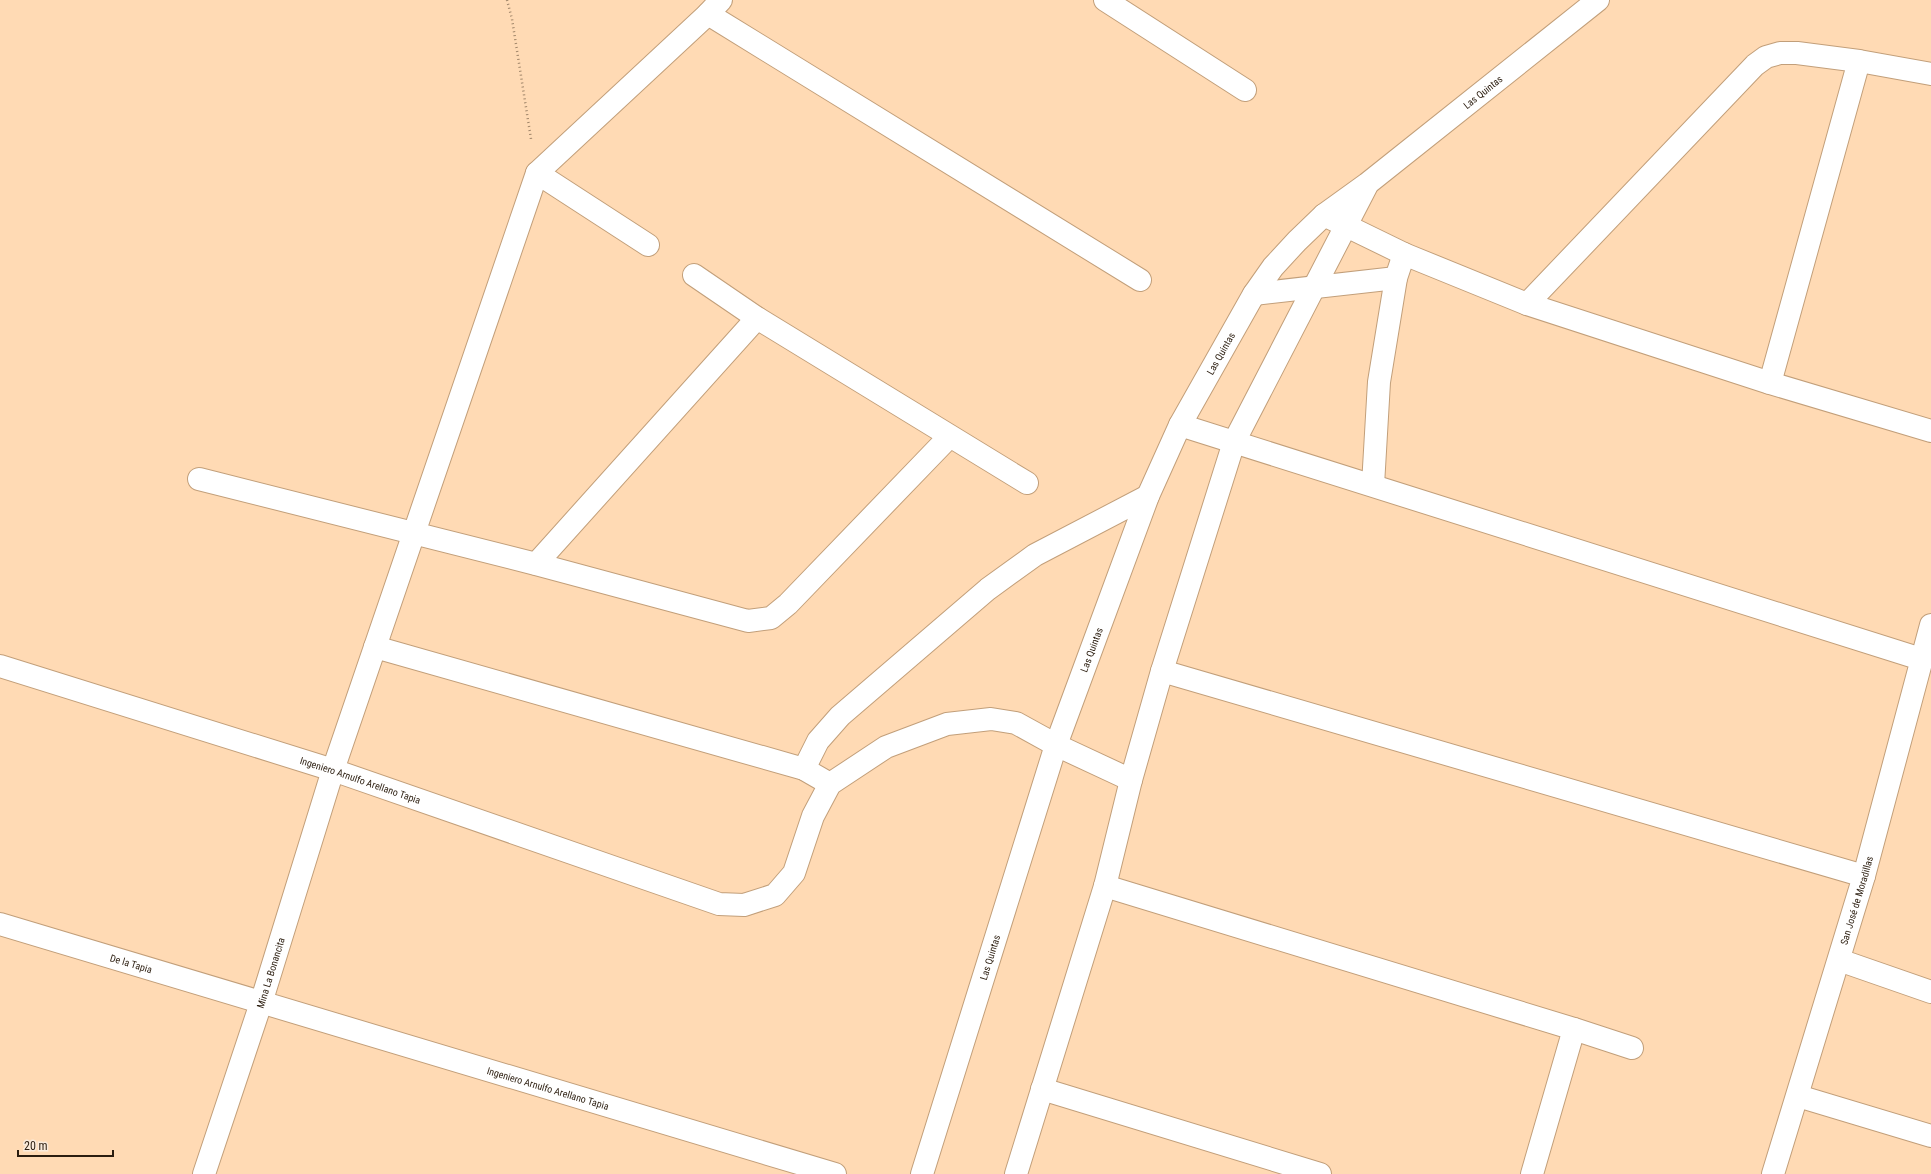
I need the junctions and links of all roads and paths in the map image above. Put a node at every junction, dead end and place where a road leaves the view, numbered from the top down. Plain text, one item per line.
1 (507, 0) edge
2 (1105, 0) edge
3 (1598, 0) edge
4 (714, 7) edge
5 (1859, 61) junction
6 (1931, 74) edge
7 (1245, 90) dead end
8 (537, 173) junction
9 (1368, 184) junction
10 (1324, 215) junction
11 (1346, 225) junction
12 (648, 245) dead end
13 (1404, 254) junction
14 (694, 275) dead end
15 (1396, 278) junction
16 (1140, 280) dead end
17 (1314, 287) junction
18 (1254, 294) junction
19 (1527, 304) junction
20 (757, 318) junction
21 (1770, 384) junction
22 (1180, 425) junction
23 (1931, 431) edge
24 (949, 437) junction
25 (1234, 442) junction
26 (199, 479) dead end
27 (1028, 483) dead end
28 (1373, 485) junction
29 (1148, 496) junction
30 (413, 533) junction
31 (536, 564) junction
32 (1931, 625) edge
33 (375, 646) junction
34 (1921, 659) junction
35 (0, 666) edge
36 (1162, 671) junction
37 (1056, 745) junction
38 (804, 769) junction
39 (333, 770) junction
40 (1131, 780) junction
41 (830, 784) junction
42 (1864, 876) junction
43 (1105, 886) junction
44 (0, 924) edge
45 (1839, 960) junction
46 (1931, 992) edge
47 (261, 1003) junction
48 (1574, 1029) junction
49 (1632, 1048) dead end
50 (1042, 1089) junction
51 (1798, 1096) junction
52 (1931, 1136) edge
53 (204, 1174) edge
54 (835, 1174) edge
55 (922, 1174) edge
56 (1016, 1174) edge
57 (1320, 1174) edge
58 (1532, 1174) edge
59 (1773, 1174) edge

1 - 8 path
2 - 7 street
3 - 9 street, Las Quintas
4 - 8 street
4 - 16 street
5 - 6 street
5 - 19 street
5 - 21 street
8 - 12 street
8 - 30 street, Mina La Bonancita
9 - 10 street, Las Quintas
9 - 11 street, Las Quintas
10 - 11 street
10 - 18 street, Las Quintas
11 - 13 street
11 - 17 street, Las Quintas
13 - 15 street
13 - 19 street
14 - 20 street
15 - 17 street
15 - 28 street
17 - 18 street
17 - 25 street, Las Quintas
18 - 22 street, Las Quintas
19 - 21 street
20 - 24 street
20 - 31 street
21 - 23 street
22 - 25 street
22 - 29 street, Las Quintas
24 - 27 street
24 - 31 street
25 - 28 street
25 - 36 street, Las Quintas
26 - 30 street
28 - 34 street
29 - 37 street, Las Quintas
29 - 38 street
30 - 31 street
30 - 33 street, Mina La Bonancita
32 - 34 street, San José de Moradillas
33 - 38 street
33 - 39 street, Mina La Bonancita
34 - 42 street, San José de Moradillas
35 - 39 street, Ingeniero Arnulfo Arellano Tapia
36 - 40 street, Las Quintas
36 - 42 street
37 - 40 street
37 - 41 street
37 - 55 street, Las Quintas
38 - 41 street
39 - 41 street, Ingeniero Arnulfo Arellano Tapia
39 - 47 street, Mina La Bonancita
40 - 43 street, Las Quintas
42 - 45 street, San José de Moradillas
43 - 48 street
43 - 50 street, Las Quintas
44 - 47 street, De la Tapia
45 - 46 street
45 - 51 street, San José de Moradillas
47 - 53 street, Mina La Bonancita
47 - 54 street, Ingeniero Arnulfo Arellano Tapia
48 - 49 street
48 - 58 street
50 - 56 street, Las Quintas
50 - 57 street
51 - 52 street
51 - 59 street, San José de Moradillas

